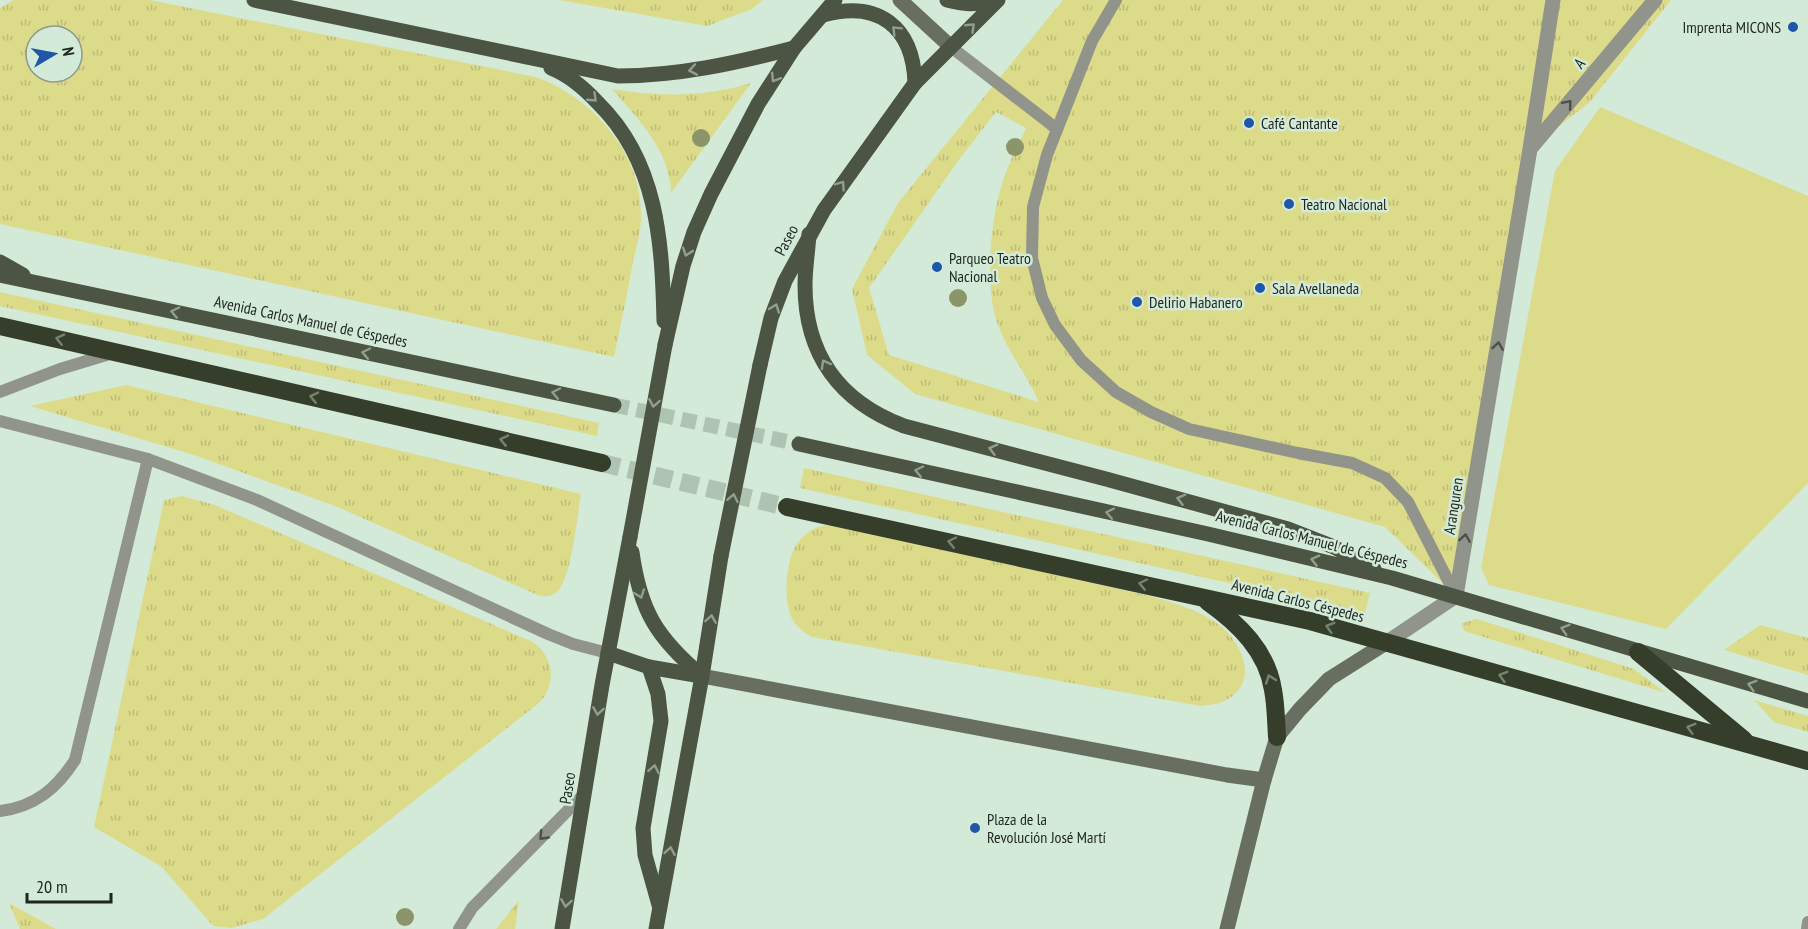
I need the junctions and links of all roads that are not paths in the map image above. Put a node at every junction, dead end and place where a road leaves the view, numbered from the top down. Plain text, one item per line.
1 (254, 0) edge
2 (835, 0) edge
3 (900, 0) edge
4 (947, 0) edge
5 (991, 0) edge
6 (998, 0) edge
7 (1116, 0) edge
8 (1553, 0) edge
9 (1655, 0) edge
10 (823, 15) junction
11 (951, 47) junction
12 (794, 48) junction
13 (526, 58) junction
14 (915, 83) junction
15 (1058, 129) junction
16 (1530, 149) junction
17 (809, 234) junction
18 (0, 262) edge
19 (0, 275) edge
20 (36, 283) junction
21 (0, 326) edge
22 (665, 345) junction
23 (117, 352) junction
24 (0, 392) edge
25 (614, 405) tunnel mouth
26 (0, 421) edge
27 (799, 444) tunnel mouth
28 (148, 459) junction
29 (602, 463) tunnel mouth
30 (787, 507) tunnel mouth
31 (630, 537) junction
32 (1392, 578) junction
33 (1200, 596) junction
34 (1456, 596) junction
35 (1386, 643) junction
36 (1638, 652) junction
37 (608, 653) junction
38 (649, 667) junction
39 (702, 676) junction
40 (1808, 701) edge
41 (1277, 737) junction
42 (1750, 745) junction
43 (1808, 761) edge
44 (1264, 780) junction
45 (584, 794) junction
46 (0, 810) edge
47 (660, 908) junction
48 (1808, 922) edge
49 (459, 929) edge
50 (562, 929) edge
51 (656, 929) edge
52 (1227, 929) edge
53 (1807, 929) edge

1 - 13 main road
2 - 10 main road
3 - 11 street
4 - 5 main road
11 -> 6 main road, Paseo
7 - 15 lane
8 - 16 street, Aranguren
16 -> 9 street, A
10 - 12 main road
14 -> 10 main road
11 - 14 main road, Paseo
11 - 15 lane
12 -> 13 main road
12 -> 22 main road
13 -> 22 main road
17 -> 14 main road, Paseo
15 - 34 lane
34 -> 16 street, Aranguren
32 -> 17 main road
39 -> 17 main road, Paseo, bridge
18 - 20 main road
19 - 20 main road, Avenida Carlos Manuel de Céspedes
25 -> 20 main road, Avenida Carlos Manuel de Céspedes
23 -> 21 highway
22 -> 31 main road, bridge
23 - 24 lane
29 -> 23 highway
26 - 28 lane
32 -> 27 main road, Avenida Carlos Manuel de Céspedes
28 - 37 lane
28 - 46 lane
33 -> 30 highway
31 - 37 main road, Paseo
31 -> 39 main road
32 - 34 main road, Avenida Carlos Manuel de Céspedes
35 -> 33 highway, Avenida Carlos Céspedes
41 -> 33 highway
34 - 35 street
36 -> 34 main road, Avenida Carlos Manuel de Céspedes
35 - 41 street
42 -> 35 highway
40 -> 36 main road, Avenida Carlos Manuel de Céspedes
36 - 42 highway
37 - 38 main road
37 -> 45 main road, Paseo
38 - 39 main road
47 -> 38 main road
39 - 44 street
47 -> 39 main road
41 - 44 street
42 - 43 highway
44 - 52 street
45 -> 49 lane
45 -> 50 main road, Paseo
47 - 51 main road
48 - 53 lane

